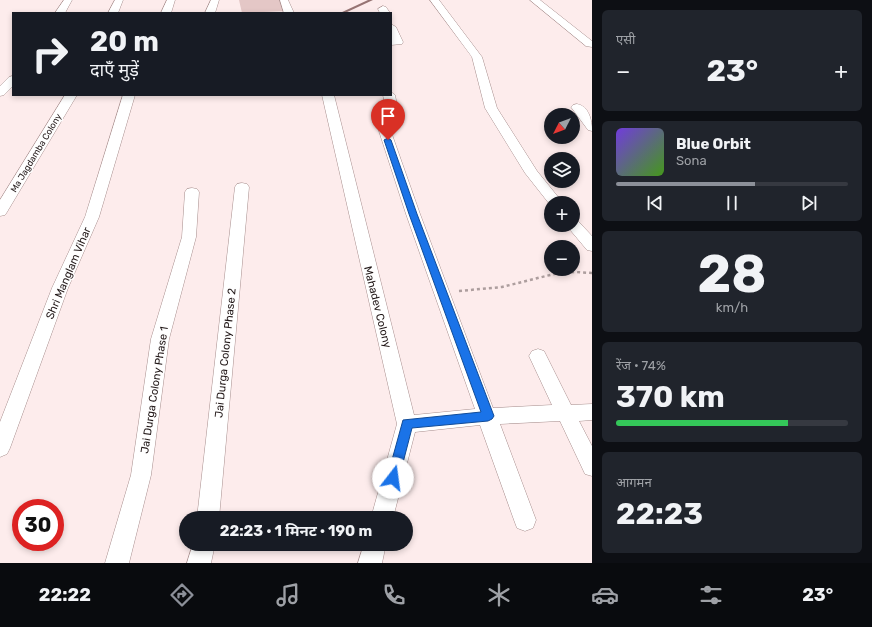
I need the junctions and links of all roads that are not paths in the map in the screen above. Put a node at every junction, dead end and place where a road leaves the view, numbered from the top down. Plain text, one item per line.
1 (68, 0) edge
2 (119, 0) edge
3 (171, 0) edge
4 (215, 0) edge
5 (284, 0) edge
6 (434, 0) edge
7 (534, 0) edge
8 (61, 12) edge
9 (113, 12) edge
10 (166, 12) edge
11 (210, 12) edge
12 (289, 12) edge
13 (392, 29) edge
14 (392, 42) edge
15 (590, 44) dead end
16 (12, 80) edge
17 (0, 93) edge
18 (70, 96) edge
19 (129, 96) edge
20 (328, 96) edge
21 (389, 96) edge
22 (577, 107) dead end
23 (592, 127) edge
24 (242, 187) dead end
25 (192, 192) dead end
26 (550, 196) edge
27 (0, 212) edge
28 (580, 232) edge
29 (592, 246) edge
30 (538, 356) dead end
31 (592, 412) edge
32 (566, 414) junction
33 (488, 416) junction
34 (407, 424) junction
35 (0, 448) edge
36 (592, 467) edge
37 (209, 511) edge
38 (384, 511) edge
39 (525, 520) dead end
40 (202, 551) edge
41 (373, 551) edge
42 (117, 563) edge
43 (199, 563) edge
44 (370, 563) edge

1 - 8 street
2 - 9 street
3 - 10 street
4 - 11 street
5 - 12 street
6 - 26 street
7 - 15 street
13 - 14 street
16 - 17 street
18 - 27 street, Ma Jagdamba Colony
19 - 35 street, Shri Manglam Vihar
20 - 34 street, Mahadev Colony
21 - 33 street
22 - 23 street
24 - 37 street, Jai Durga Colony Phase 2
25 - 42 street, Jai Durga Colony Phase 1
28 - 29 street
30 - 32 street
31 - 32 street
32 - 33 street
32 - 36 street
33 - 34 street
33 - 39 street
34 - 38 street, Mahadev Colony
40 - 43 street
41 - 44 street

